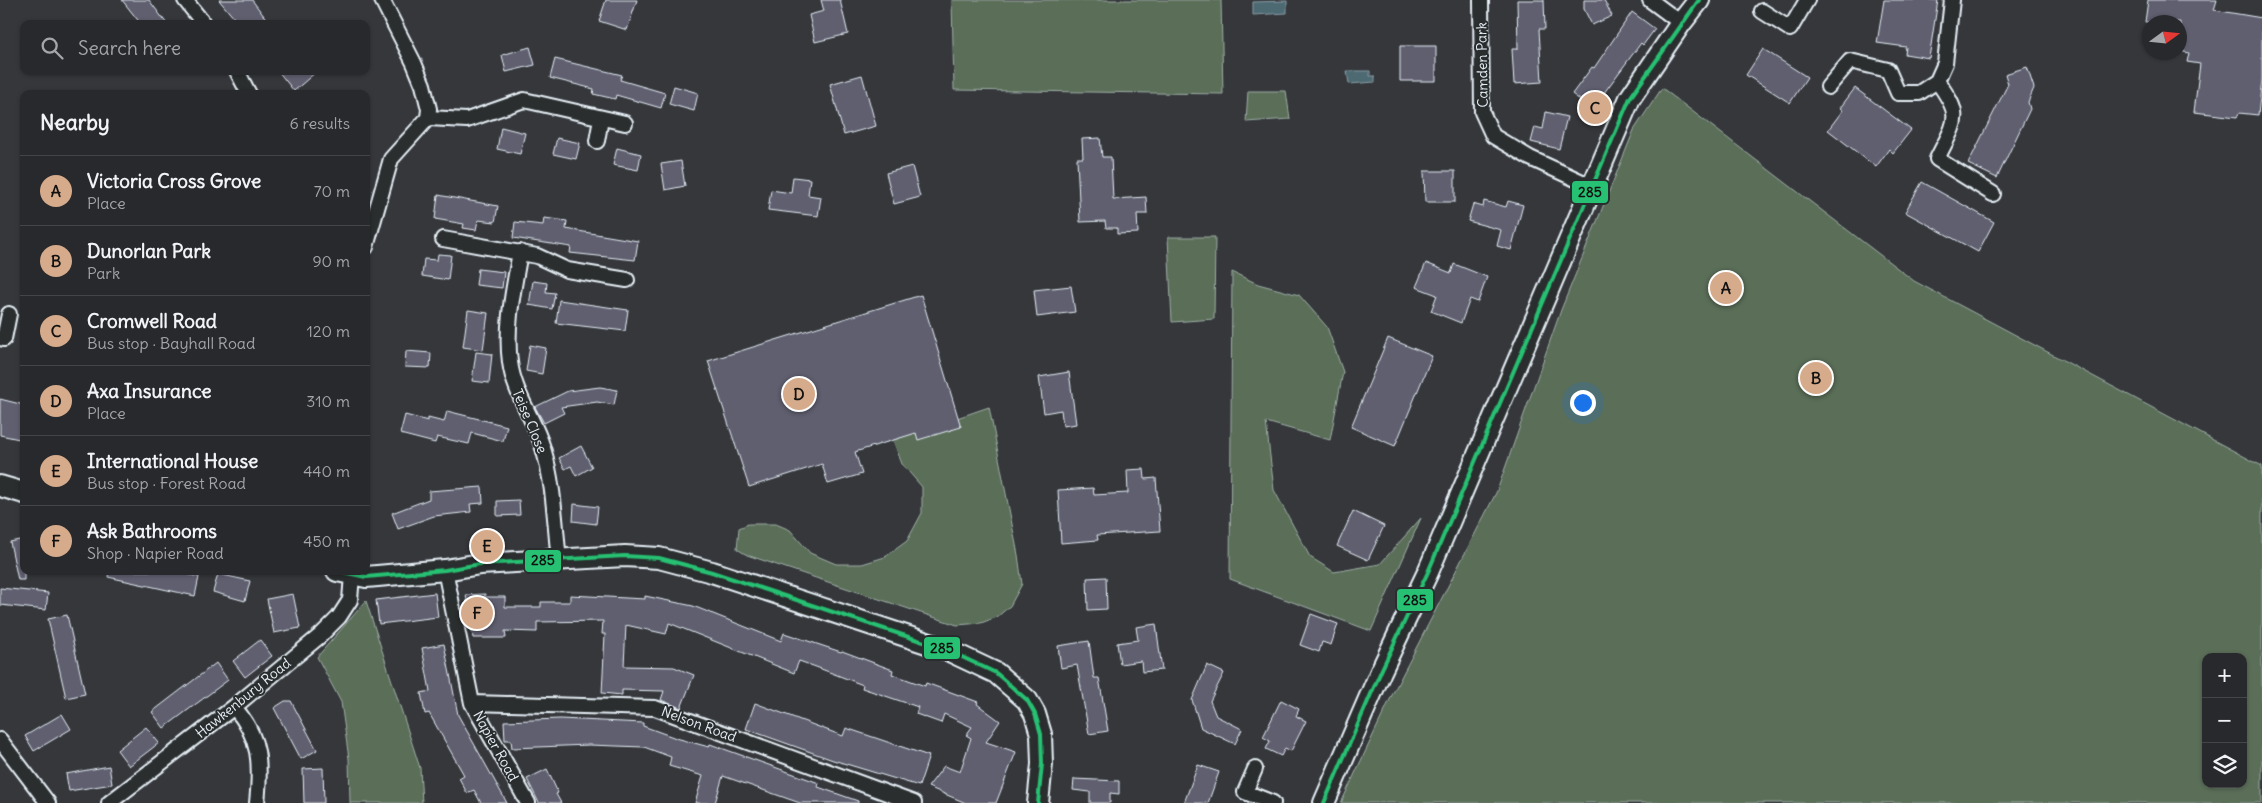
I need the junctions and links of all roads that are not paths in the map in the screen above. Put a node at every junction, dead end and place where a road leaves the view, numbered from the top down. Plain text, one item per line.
1 (185, 0) edge
2 (382, 0) edge
3 (1481, 0) edge
4 (1650, 0) edge
5 (1700, 0) edge
6 (1807, 0) edge
7 (1952, 0) edge
8 (1762, 11) dead end
9 (201, 20) edge
10 (1681, 23) junction
11 (239, 75) edge
12 (1937, 80) junction
13 (1828, 87) dead end
14 (247, 90) edge
15 (428, 118) junction
16 (601, 119) junction
17 (625, 123) dead end
18 (597, 141) dead end
19 (1593, 187) junction
20 (1993, 194) dead end
21 (373, 201) edge
22 (370, 221) edge
23 (443, 239) dead end
24 (520, 252) junction
25 (627, 280) dead end
26 (9, 314) dead end
27 (0, 338) edge
28 (0, 486) edge
29 (20, 492) edge
30 (559, 561) junction
31 (445, 570) junction
32 (344, 575) edge
33 (355, 575) edge
34 (472, 703) junction
35 (234, 707) junction
36 (0, 740) edge
37 (1255, 769) dead end
38 (48, 803) edge
39 (109, 803) edge
40 (257, 803) edge
41 (528, 803) edge
42 (914, 803) edge
43 (1038, 803) edge
44 (1273, 803) edge
45 (1324, 803) edge

1 - 9 street
2 - 15 street
3 - 19 street, Camden Park
4 - 10 street
5 - 10 street
6 - 8 street
7 - 12 street
10 - 19 street
11 - 14 street
12 - 13 street
12 - 20 street
15 - 16 street
15 - 21 street
16 - 17 street
16 - 18 street
19 - 45 street
21 - 22 street
23 - 24 street
24 - 25 street
24 - 30 street, Teise Close
26 - 27 street
28 - 29 street
30 - 31 street
30 - 43 street
31 - 33 street
31 - 34 street, Napier Road
32 - 35 street, Hawkenbury Road
34 - 41 street, Napier Road
34 - 42 street, Nelson Road
35 - 39 street, Hawkenbury Road
35 - 40 street
36 - 38 street
37 - 44 street

